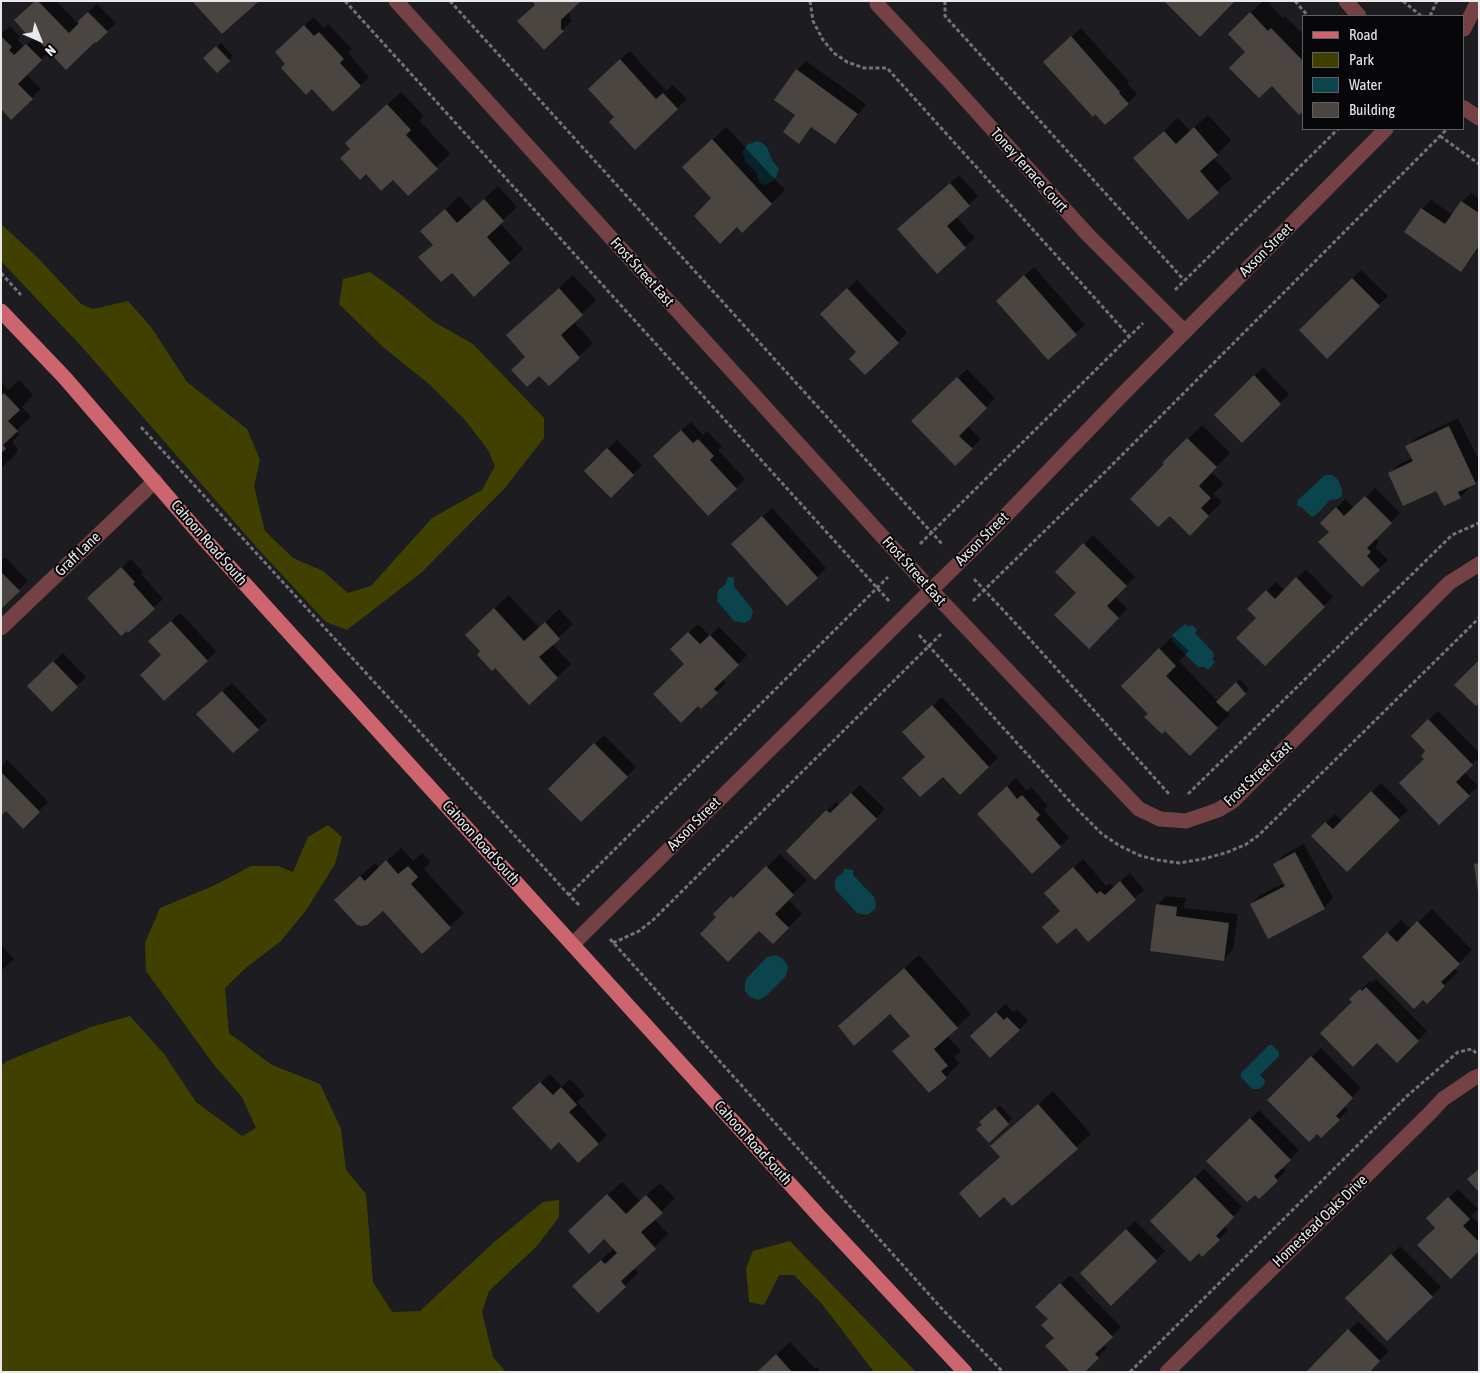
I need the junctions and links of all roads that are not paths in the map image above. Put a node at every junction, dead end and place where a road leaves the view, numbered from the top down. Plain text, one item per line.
1 (396, 1) edge
2 (1346, 1) edge
3 (1478, 1) edge
4 (877, 4) dead end
5 (1358, 15) edge
6 (1465, 27) edge
7 (1465, 109) edge
8 (1479, 118) edge
9 (1385, 130) edge
10 (1, 311) edge
11 (1184, 332) junction
12 (155, 481) junction
13 (1479, 564) edge
14 (931, 590) junction
15 (1, 628) edge
16 (573, 944) junction
17 (1479, 1076) edge
18 (965, 1372) edge
19 (1167, 1372) edge

1 - 14 street, Frost Street East
2 - 5 street
3 - 6 street
4 - 11 street, Toney Terrace Court
7 - 8 street
9 - 11 street, Axson Street
10 - 12 main road, Cahoon Road South
11 - 14 street, Axson Street
12 - 15 street, Graff Lane
12 - 16 main road, Cahoon Road South
13 - 14 street, Frost Street East
14 - 16 street, Axson Street
16 - 18 main road, Cahoon Road South
17 - 19 street, Homestead Oaks Drive

